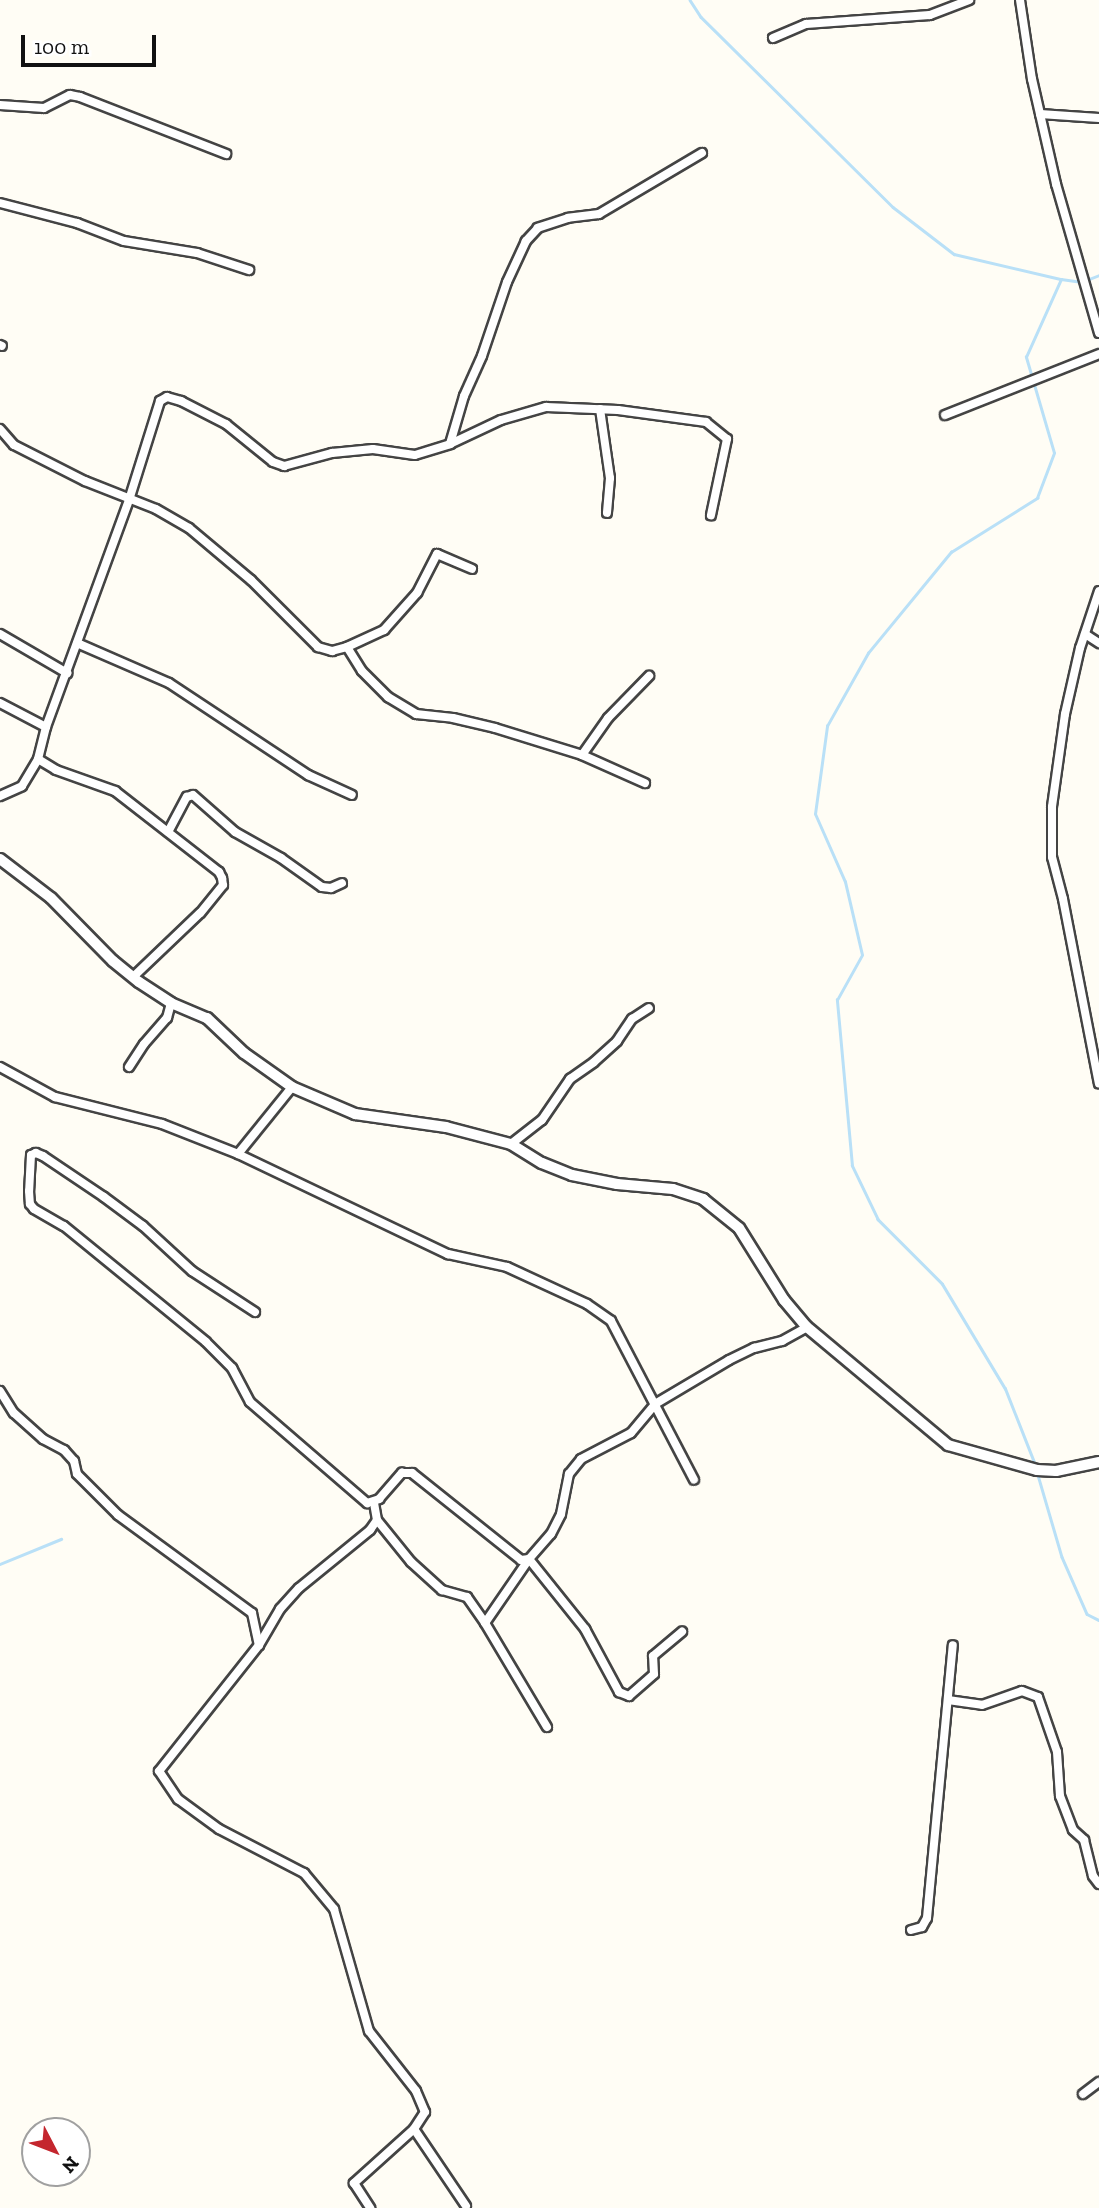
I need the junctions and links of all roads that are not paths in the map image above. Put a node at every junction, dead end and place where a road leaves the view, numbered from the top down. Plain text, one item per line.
1 (969, 0) edge
2 (1020, 0) edge
3 (774, 38) dead end
4 (0, 105) edge
5 (1040, 114) junction
6 (1099, 118) edge
7 (702, 153) dead end
8 (226, 154) dead end
9 (0, 203) edge
10 (249, 270) dead end
11 (1099, 333) edge
12 (1099, 354) edge
13 (600, 409) junction
14 (945, 415) dead end
15 (0, 429) edge
16 (450, 444) junction
17 (129, 500) junction
18 (607, 513) dead end
19 (710, 515) dead end
20 (472, 569) dead end
21 (1099, 591) edge
22 (0, 634) edge
23 (1085, 634) junction
24 (77, 643) junction
25 (1099, 643) edge
26 (347, 647) junction
27 (67, 673) junction
28 (649, 676) dead end
29 (0, 703) edge
30 (47, 727) junction
31 (582, 755) junction
32 (38, 759) junction
33 (645, 783) dead end
34 (352, 795) dead end
35 (0, 796) edge
36 (168, 832) junction
37 (0, 859) edge
38 (342, 883) dead end
39 (134, 976) junction
40 (171, 1003) junction
41 (649, 1008) dead end
42 (0, 1067) edge
43 (129, 1067) dead end
44 (1099, 1084) edge
45 (292, 1087) junction
46 (511, 1144) junction
47 (238, 1154) junction
48 (255, 1312) dead end
49 (807, 1327) junction
50 (0, 1391) edge
51 (655, 1405) junction
52 (1099, 1462) edge
53 (694, 1480) dead end
54 (374, 1503) junction
55 (377, 1520) junction
56 (529, 1559) junction
57 (485, 1623) junction
58 (682, 1632) dead end
59 (259, 1645) junction
60 (953, 1645) dead end
61 (948, 1699) junction
62 (547, 1727) dead end
63 (1099, 1884) edge
64 (911, 1930) dead end
65 (1099, 2082) edge
66 (1083, 2094) dead end
67 (414, 2129) junction
68 (466, 2206) dead end
69 (370, 2208) edge

1 - 3 street
2 - 5 street
4 - 8 street
5 - 6 street
5 - 11 street
7 - 16 street
9 - 10 street
12 - 14 street
13 - 16 street
13 - 18 street
13 - 19 street
15 - 17 street
16 - 17 street
17 - 24 street
17 - 26 street
20 - 26 street
21 - 23 street
22 - 27 street
23 - 25 street
23 - 44 street
24 - 27 street
24 - 34 street
26 - 31 street
27 - 30 street
28 - 31 street
29 - 30 street
30 - 32 street
31 - 33 street
32 - 35 street
32 - 36 street
36 - 38 street
36 - 39 street
37 - 39 street
39 - 40 street
40 - 43 street
40 - 45 street
41 - 46 street
42 - 47 street
45 - 46 street
45 - 47 street
46 - 49 street
47 - 51 street
48 - 54 street
49 - 51 street
49 - 52 street
50 - 59 street
51 - 53 street
51 - 56 street
54 - 55 street
54 - 56 street
55 - 57 street
55 - 59 street
56 - 57 street
56 - 58 street
57 - 62 street
59 - 67 street
60 - 61 street
61 - 63 street
61 - 64 street
65 - 66 street
67 - 68 street
67 - 69 street

